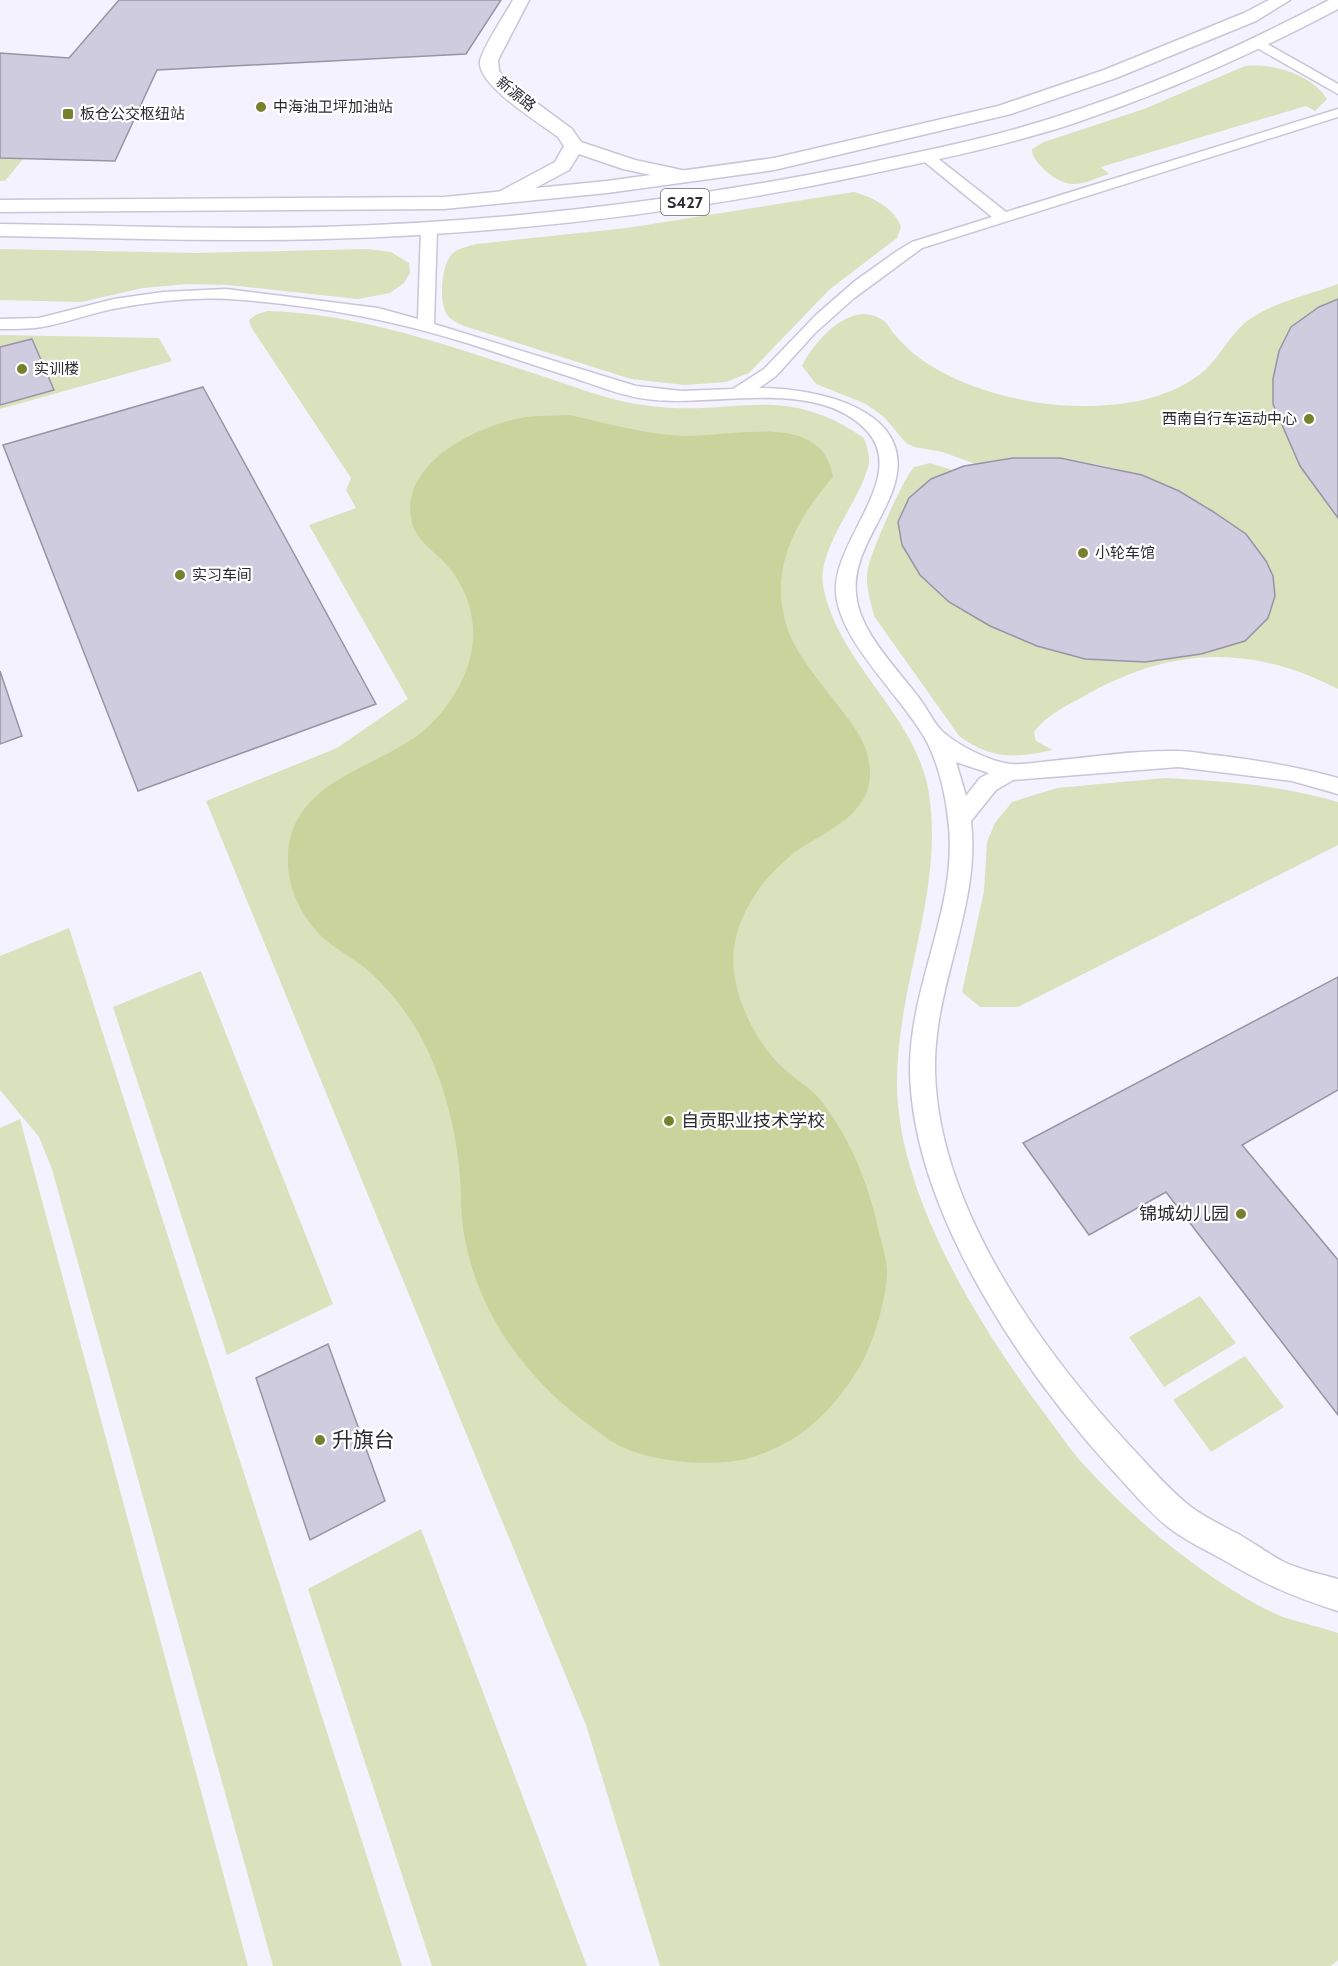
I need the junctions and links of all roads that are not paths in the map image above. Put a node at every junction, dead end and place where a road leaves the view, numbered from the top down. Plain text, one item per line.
1 (521, 0) edge
2 (1282, 0) edge
3 (1338, 2) edge
4 (1257, 42) junction
5 (1338, 90) edge
6 (1338, 113) edge
7 (574, 146) junction
8 (926, 156) junction
9 (684, 176) junction
10 (504, 197) junction
11 (0, 206) edge
12 (1002, 217) junction
13 (429, 228) junction
14 (0, 230) edge
15 (0, 324) edge
16 (426, 326) junction
17 (789, 350) junction
18 (730, 394) junction
19 (822, 401) junction
20 (934, 736) junction
21 (1009, 772) junction
22 (1338, 786) edge
23 (960, 818) junction
24 (1338, 1595) edge

1 - 7 main road, 新源路
2 - 9 main road, S427
3 - 4 main road, S427
4 - 5 lane
4 - 8 main road, S427
6 - 12 lane
7 - 9 main road
7 - 10 main road
8 - 12 lane
8 - 13 main road, S427
9 - 10 main road, S427
10 - 11 main road, S427
12 - 17 lane
13 - 14 main road, S427
13 - 16 lane
15 - 16 lane
16 - 18 lane
17 - 18 lane
17 - 19 lane
18 - 19 lane
19 - 20 lane
20 - 21 lane
20 - 23 lane
21 - 22 lane
21 - 23 lane
23 - 24 lane

